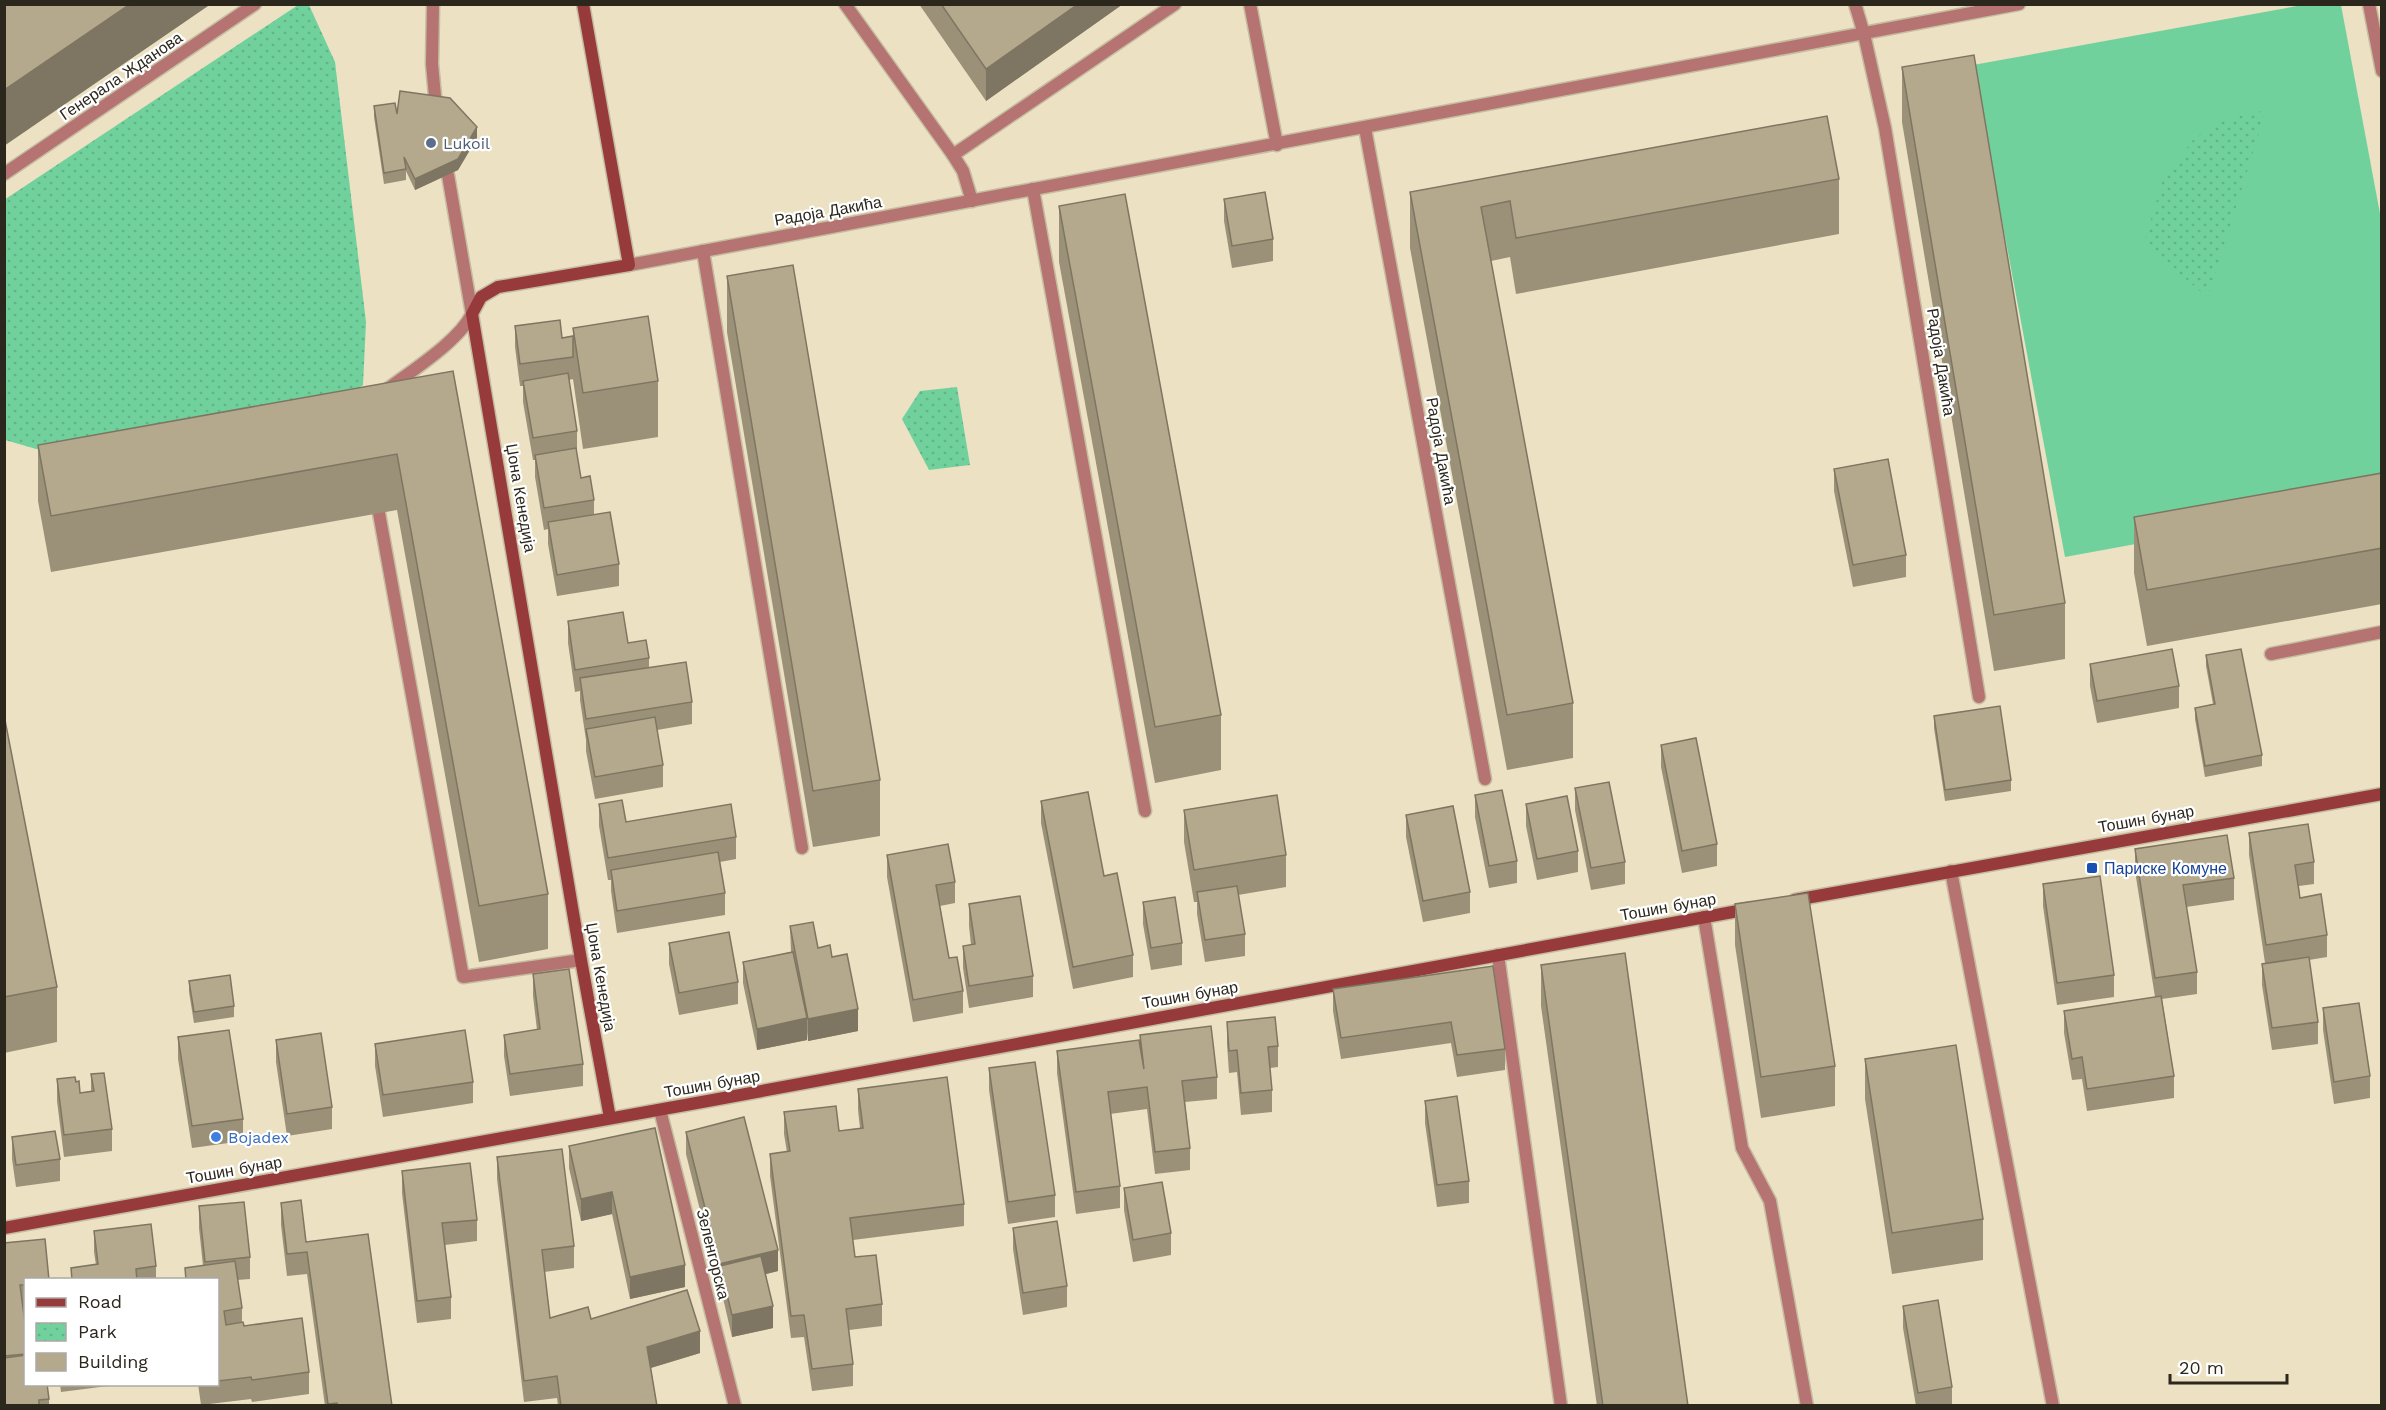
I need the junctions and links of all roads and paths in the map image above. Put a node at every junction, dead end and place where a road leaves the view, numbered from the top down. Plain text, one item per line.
1 (255, 4) edge
2 (433, 4) edge
3 (583, 4) edge
4 (845, 4) edge
5 (1175, 4) edge
6 (1250, 4) edge
7 (1855, 4) edge
8 (2019, 4) edge
9 (2369, 4) edge
10 (1864, 34) junction
11 (2382, 71) edge
12 (436, 107) edge
13 (1365, 128) junction
14 (1277, 145) junction
15 (953, 155) junction
16 (4, 174) edge
17 (448, 175) edge
18 (1033, 189) junction
19 (972, 201) junction
20 (703, 251) junction
21 (629, 265) junction
22 (472, 314) junction
23 (372, 401) edge
24 (379, 513) dead end
25 (2382, 632) edge
26 (2271, 654) dead end
27 (1979, 697) dead end
28 (1485, 779) dead end
29 (2382, 794) edge
30 (1145, 811) dead end
31 (802, 848) dead end
32 (1951, 871) junction
33 (1786, 902) edge
34 (1763, 906) edge
35 (1704, 917) junction
36 (1498, 955) junction
37 (581, 960) junction
38 (660, 1110) junction
39 (610, 1118) junction
40 (4, 1228) edge
41 (735, 1406) edge
42 (1561, 1406) edge
43 (1807, 1406) edge
44 (2053, 1406) edge

1 - 16 street, Генерала Жданова
2 - 12 street
3 - 21 main road
4 - 15 street
5 - 15 street
6 - 14 street
7 - 10 street, Радоја Дакића
8 - 10 street, Радоја Дакића
9 - 11 street
10 - 13 street, Радоја Дакића
10 - 27 street, Радоја Дакића
13 - 14 street, Радоја Дакића
13 - 28 street, Радоја Дакића
14 - 18 street, Радоја Дакића
15 - 19 street
17 - 22 street
18 - 19 street, Радоја Дакића
18 - 30 street
19 - 20 street, Радоја Дакића
20 - 21 street, Радоја Дакића
20 - 31 street
21 - 22 main road
22 - 23 street
22 - 37 main road, Џона Кенедија
24 - 37 street
25 - 26 street
29 - 32 main road, Тошин бунар
32 - 33 main road, Тошин бунар
32 - 44 street
34 - 35 main road, Тошин бунар
35 - 36 main road, Тошин бунар
35 - 43 street
36 - 38 main road, Тошин бунар
36 - 42 street
37 - 39 main road, Џона Кенедија
38 - 39 main road, Тошин бунар
38 - 41 street, Зеленгорска
39 - 40 main road, Тошин бунар

